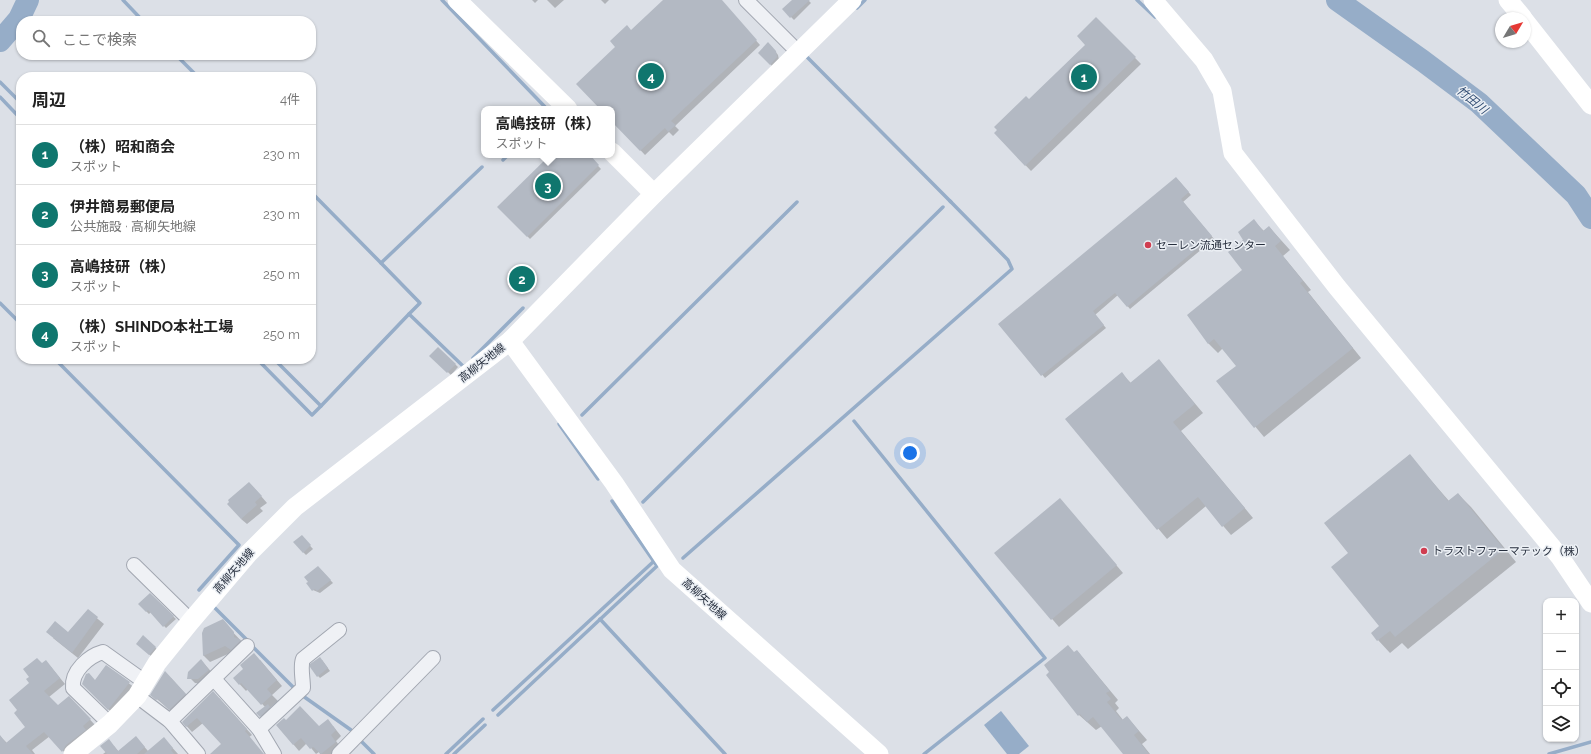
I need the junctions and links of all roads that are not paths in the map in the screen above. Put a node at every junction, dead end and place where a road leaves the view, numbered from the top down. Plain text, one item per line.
1 (457, 0) edge
2 (746, 0) edge
3 (852, 0) edge
4 (1153, 0) edge
5 (1508, 0) edge
6 (1518, 12) edge
7 (1531, 29) edge
8 (799, 52) junction
9 (1591, 104) edge
10 (565, 106) edge
11 (615, 155) edge
12 (654, 194) junction
13 (510, 341) junction
14 (134, 565) dead end
15 (1591, 603) edge
16 (191, 621) junction
17 (339, 630) dead end
18 (247, 646) dead end
19 (433, 658) dead end
20 (214, 679) junction
21 (141, 689) junction
22 (170, 721) junction
23 (110, 724) junction
24 (259, 729) junction
25 (74, 754) edge
26 (198, 754) edge
27 (274, 754) edge
28 (339, 754) edge
29 (878, 754) edge

1 - 10 street
2 - 8 street
3 - 8 street
4 - 15 street
5 - 6 street
7 - 9 street
8 - 12 street
11 - 12 street
12 - 13 street
13 - 16 street, 高柳矢地線
13 - 29 street, 高柳矢地線
14 - 16 street
16 - 21 street, 高柳矢地線
17 - 24 street
18 - 20 street
19 - 28 street
20 - 22 street
20 - 24 street
21 - 22 street
21 - 23 street, 高柳矢地線
21 - 23 street
22 - 26 street
23 - 25 street, 高柳矢地線
24 - 27 street

